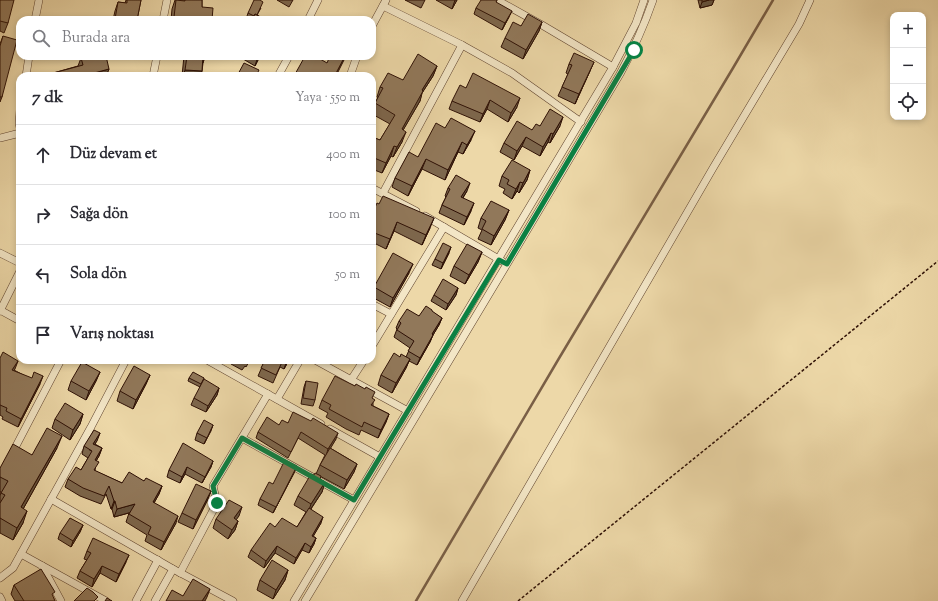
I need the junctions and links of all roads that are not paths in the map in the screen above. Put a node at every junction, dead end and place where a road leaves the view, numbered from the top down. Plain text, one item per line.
1 (39, 0) edge
2 (167, 0) edge
3 (318, 0) edge
4 (497, 0) edge
5 (644, 0) edge
6 (653, 0) edge
7 (810, 0) edge
8 (385, 3) edge
9 (36, 16) edge
10 (164, 16) edge
11 (310, 16) edge
12 (376, 19) edge
13 (462, 45) junction
14 (28, 60) edge
15 (156, 60) edge
16 (287, 60) edge
17 (356, 60) edge
18 (613, 67) junction
19 (27, 72) edge
20 (154, 72) edge
21 (280, 72) edge
22 (351, 72) edge
23 (581, 122) junction
24 (16, 134) edge
25 (0, 138) edge
26 (376, 190) edge
27 (383, 194) junction
28 (444, 227) junction
29 (0, 253) edge
30 (499, 260) junction
31 (16, 261) edge
32 (507, 264) junction
33 (16, 279) edge
34 (376, 306) edge
35 (0, 311) edge
36 (391, 314) junction
37 (16, 319) edge
38 (376, 339) edge
39 (59, 364) edge
40 (124, 364) edge
41 (215, 364) edge
42 (298, 364) edge
43 (322, 364) edge
44 (361, 364) edge
45 (351, 380) junction
46 (268, 394) junction
47 (278, 399) junction
48 (408, 412) junction
49 (242, 438) junction
50 (16, 446) edge
51 (380, 457) junction
52 (51, 499) junction
53 (354, 500) junction
54 (21, 554) junction
55 (158, 560) junction
56 (42, 566) junction
57 (173, 569) junction
58 (180, 573) junction
59 (0, 578) edge
60 (0, 597) edge
61 (2, 601) edge
62 (61, 601) edge
63 (106, 601) edge
64 (136, 601) edge
65 (155, 601) edge
66 (233, 601) edge
67 (294, 601) edge
68 (305, 601) edge
69 (462, 601) edge

1 - 9 street
2 - 10 street
3 - 11 street
4 - 18 street
5 - 18 street
6 - 32 street
7 - 69 street
8 - 12 street
8 - 13 street
13 - 23 street
13 - 27 street
14 - 19 street
15 - 20 street
16 - 21 street
17 - 22 street
18 - 23 street
23 - 30 street
24 - 25 street
26 - 27 street
27 - 28 street
28 - 30 street
28 - 36 street
29 - 31 street
30 - 32 street
30 - 48 street
32 - 68 street
33 - 35 street
34 - 36 street
35 - 37 street
36 - 38 street
39 - 50 street
40 - 52 street
41 - 46 street
42 - 47 street
43 - 45 street
44 - 45 street
45 - 48 street
46 - 47 street
46 - 49 street
47 - 51 street
48 - 51 street
49 - 53 street
49 - 58 street
51 - 53 street
52 - 54 street
52 - 55 street
53 - 67 street
54 - 56 street
54 - 59 street
55 - 57 street
55 - 64 street
56 - 62 street
56 - 63 street
57 - 58 street
57 - 65 street
58 - 66 street
60 - 61 street

